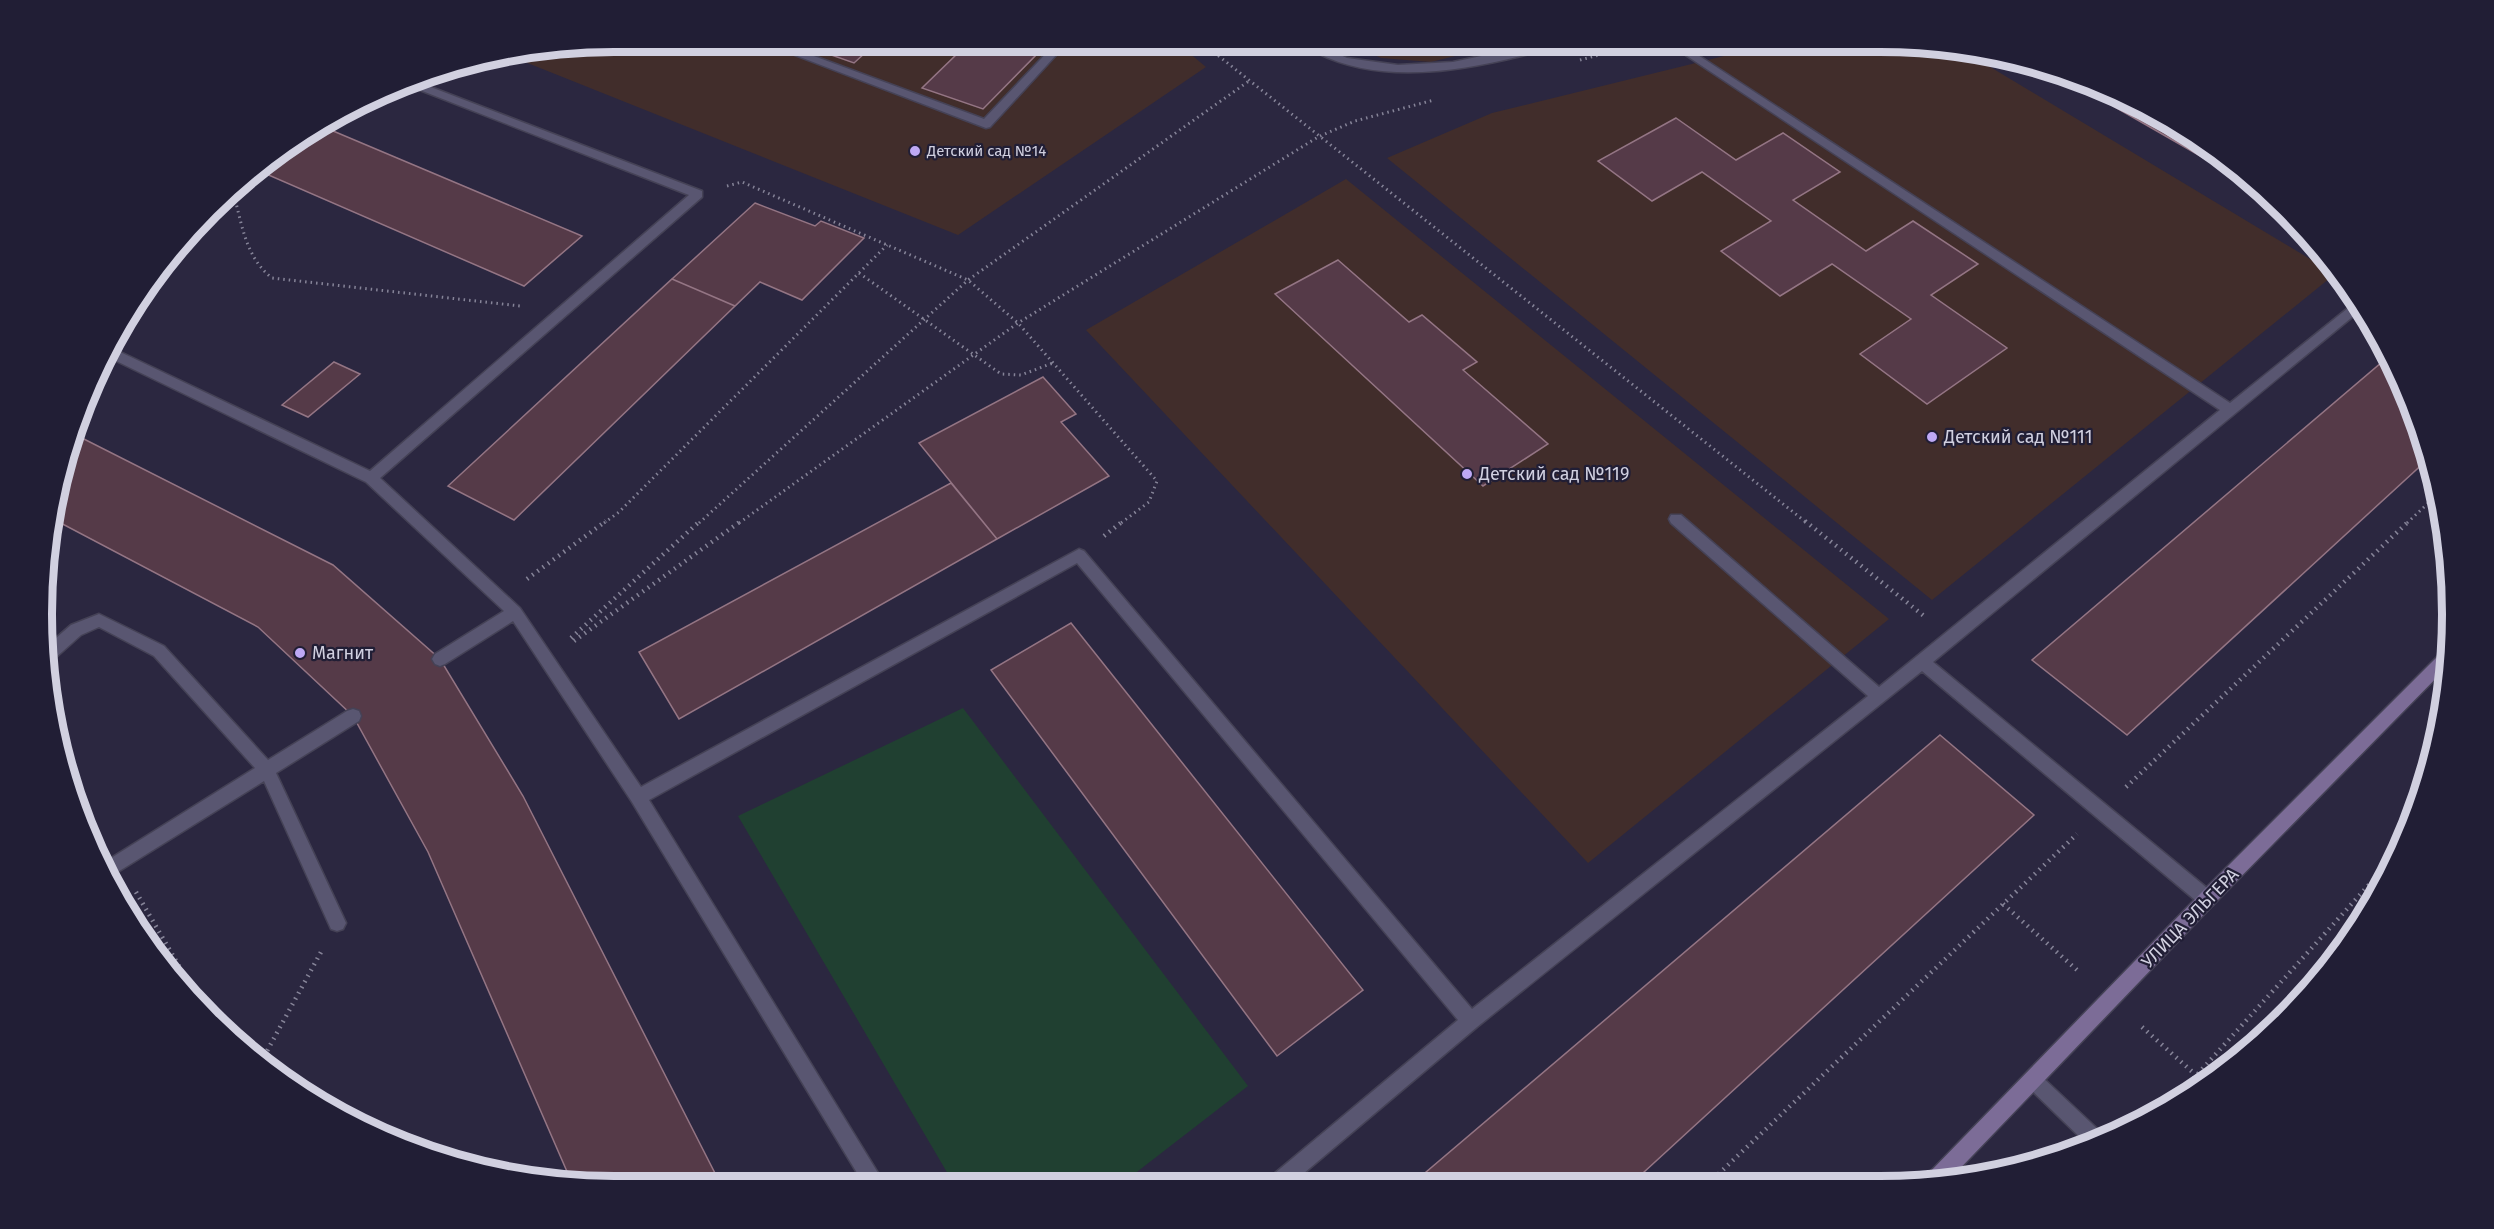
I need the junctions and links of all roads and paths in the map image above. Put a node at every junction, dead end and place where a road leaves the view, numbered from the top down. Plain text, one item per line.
1 (793, 52) edge
2 (1054, 52) edge
3 (1213, 52) edge
4 (1325, 52) edge
5 (1523, 52) edge
6 (1686, 52) edge
7 (1249, 81) junction
8 (421, 87) edge
9 (1318, 137) junction
10 (698, 194) junction
11 (236, 200) edge
12 (887, 245) junction
13 (859, 273) junction
14 (968, 280) junction
15 (564, 310) junction
16 (2352, 310) edge
17 (925, 319) junction
18 (1018, 323) junction
19 (116, 355) edge
20 (974, 355) junction
21 (1053, 363) junction
22 (2230, 410) junction
23 (371, 478) junction
24 (2430, 501) edge
25 (1676, 519) dead end
26 (1078, 555) junction
27 (500, 598) junction
28 (515, 612) junction
29 (1952, 638) junction
30 (54, 650) edge
31 (440, 659) dead end
32 (547, 660) junction
33 (1922, 662) junction
34 (2439, 665) edge
35 (1878, 696) junction
36 (353, 716) dead end
37 (267, 770) junction
38 (2122, 791) dead end
39 (638, 797) junction
40 (2086, 826) dead end
41 (112, 867) edge
42 (2375, 879) edge
43 (133, 886) dead end
44 (2207, 899) junction
45 (2003, 904) junction
46 (337, 923) joint
47 (2077, 970) dead end
48 (186, 977) edge
49 (1471, 1021) junction
50 (2142, 1027) dead end
51 (265, 1054) edge
52 (2197, 1076) junction
53 (2034, 1081) junction
54 (2190, 1083) edge
55 (2092, 1135) edge
56 (1943, 1173) edge
57 (870, 1176) edge
58 (1287, 1176) edge
59 (1717, 1176) edge

1 - 2 lane
3 - 7 path
4 - 5 lane
6 - 22 lane
7 - 9 path
7 - 14 path
8 - 10 lane
9 - 18 path
9 - 29 path
10 - 12 path
10 - 15 lane
11 - 15 path
12 - 13 path
12 - 14 path
13 - 17 path
13 - 27 path
14 - 17 path
14 - 18 path
15 - 23 lane
16 - 22 lane
17 - 20 path
17 - 32 path
18 - 20 path
18 - 21 path
19 - 23 lane
20 - 21 path
20 - 32 path
21 - 26 path
22 - 29 lane
23 - 27 lane
24 - 38 path
25 - 35 lane
26 - 39 lane
26 - 49 lane
27 - 28 lane
28 - 31 lane
28 - 32 lane
29 - 33 lane
30 - 37 lane
32 - 39 lane
33 - 35 lane
33 - 44 lane
34 - 44 street, УЛИЦА ЭЛЬГЕРА
35 - 49 lane
36 - 37 lane
37 - 41 lane
37 - 46 lane
39 - 57 lane
40 - 45 path
42 - 52 path
43 - 48 path
44 - 53 street, УЛИЦА ЭЛЬГЕРА
45 - 47 path
45 - 59 path
46 - 51 path
49 - 58 lane
50 - 52 path
52 - 54 path
53 - 55 lane
53 - 56 street, УЛИЦА ЭЛЬГЕРА

